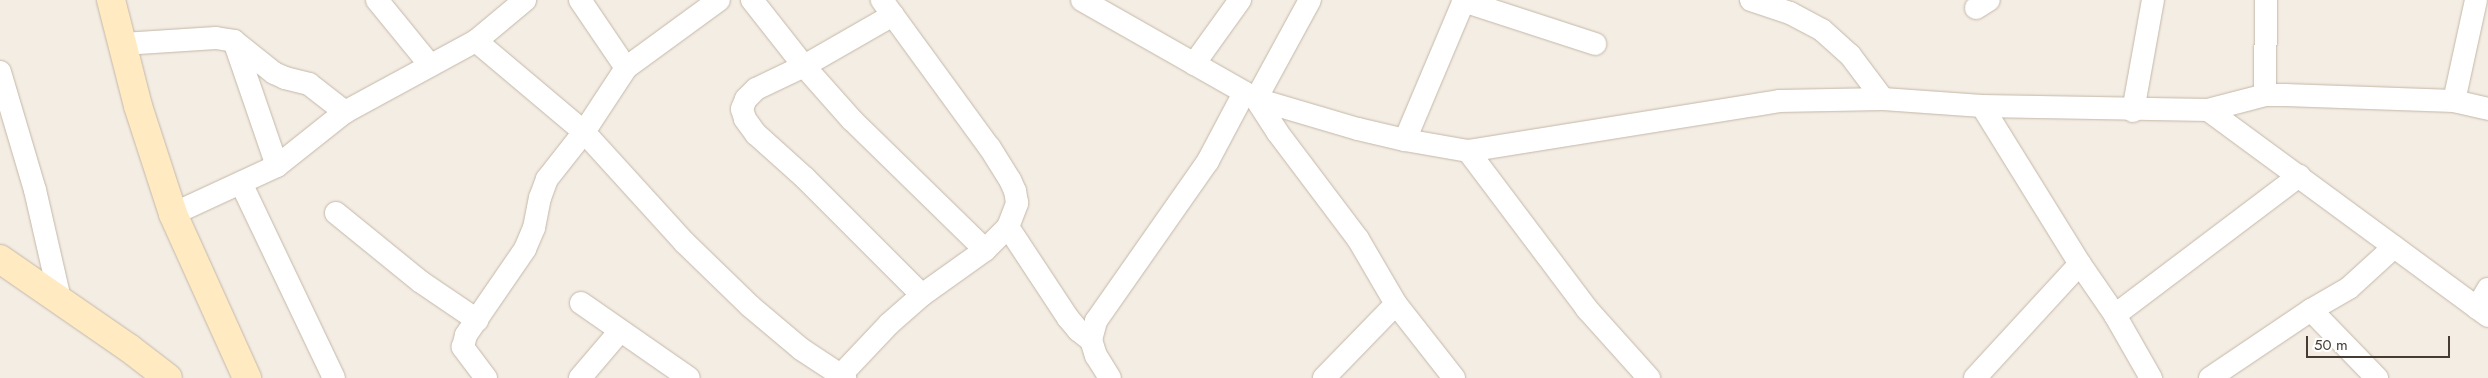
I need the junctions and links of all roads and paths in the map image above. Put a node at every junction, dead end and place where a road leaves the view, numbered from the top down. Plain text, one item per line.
1 (111, 0) edge
2 (377, 0) edge
3 (524, 0) edge
4 (580, 0) edge
5 (719, 0) edge
6 (752, 0) edge
7 (1082, 0) edge
8 (1240, 0) edge
9 (1310, 0) edge
10 (1464, 0) edge
11 (1751, 0) edge
12 (2153, 0) edge
13 (2266, 0) edge
14 (2476, 0) edge
15 (887, 8) edge
16 (234, 41) junction
17 (476, 41) junction
18 (123, 44) junction
19 (1595, 44) dead end
20 (430, 64) junction
21 (1194, 64) junction
22 (804, 66) junction
23 (626, 68) junction
24 (0, 72) edge
25 (2265, 95) junction
26 (1250, 96) junction
27 (1883, 98) junction
28 (2454, 101) junction
29 (1982, 106) junction
30 (2488, 109) edge
31 (2208, 110) junction
32 (2132, 111) junction
33 (345, 112) junction
34 (584, 132) junction
35 (1405, 140) junction
36 (1468, 151) junction
37 (277, 166) junction
38 (2299, 176) junction
39 (242, 183) junction
40 (336, 213) dead end
41 (173, 214) junction
42 (1008, 227) junction
43 (2394, 247) junction
44 (985, 250) junction
45 (1, 257) edge
46 (2080, 264) junction
47 (922, 295) junction
48 (60, 299) junction
49 (580, 303) dead end
50 (1396, 304) junction
51 (2484, 304) edge
52 (2311, 310) junction
53 (2115, 315) junction
54 (477, 320) junction
55 (620, 331) junction
56 (1091, 340) junction
57 (842, 377) edge
58 (168, 378) edge
59 (247, 378) edge
60 (334, 378) edge
61 (486, 378) edge
62 (580, 378) edge
63 (689, 378) edge
64 (1110, 378) edge
65 (1324, 378) edge
66 (1454, 378) edge
67 (1649, 378) edge
68 (1974, 378) edge
69 (2151, 378) edge
70 (2210, 378) edge
71 (2378, 378) edge

1 - 18 street
2 - 20 street
3 - 17 street
4 - 23 street
5 - 23 street
6 - 22 street
7 - 21 street
8 - 21 street
9 - 26 street
10 - 19 street
10 - 35 street
11 - 27 street
12 - 32 street
13 - 25 street
14 - 28 street
15 - 22 street
15 - 42 street
16 - 18 street
16 - 33 street
16 - 37 street
17 - 20 street
17 - 34 street
18 - 41 street
20 - 33 street
21 - 26 street
22 - 44 street
22 - 47 street
23 - 34 street
24 - 48 street
25 - 28 street
25 - 31 street
26 - 35 street
26 - 50 street
26 - 56 street
27 - 29 street
27 - 36 street
28 - 30 street
29 - 32 street
29 - 46 street
31 - 32 street
31 - 38 street
33 - 37 street
34 - 54 street
34 - 57 street
35 - 36 street
36 - 67 street
37 - 39 street
38 - 43 street
38 - 53 street
39 - 41 street
39 - 60 street
40 - 54 street
41 - 59 street
42 - 44 street
42 - 56 street
43 - 51 street
43 - 52 street
44 - 47 street
45 - 48 street
46 - 53 street
46 - 68 street
47 - 57 street
48 - 58 street
49 - 55 street
50 - 65 street
50 - 66 street
52 - 70 street
52 - 71 street
53 - 69 street
54 - 61 street
55 - 62 street
55 - 63 street
56 - 64 street

